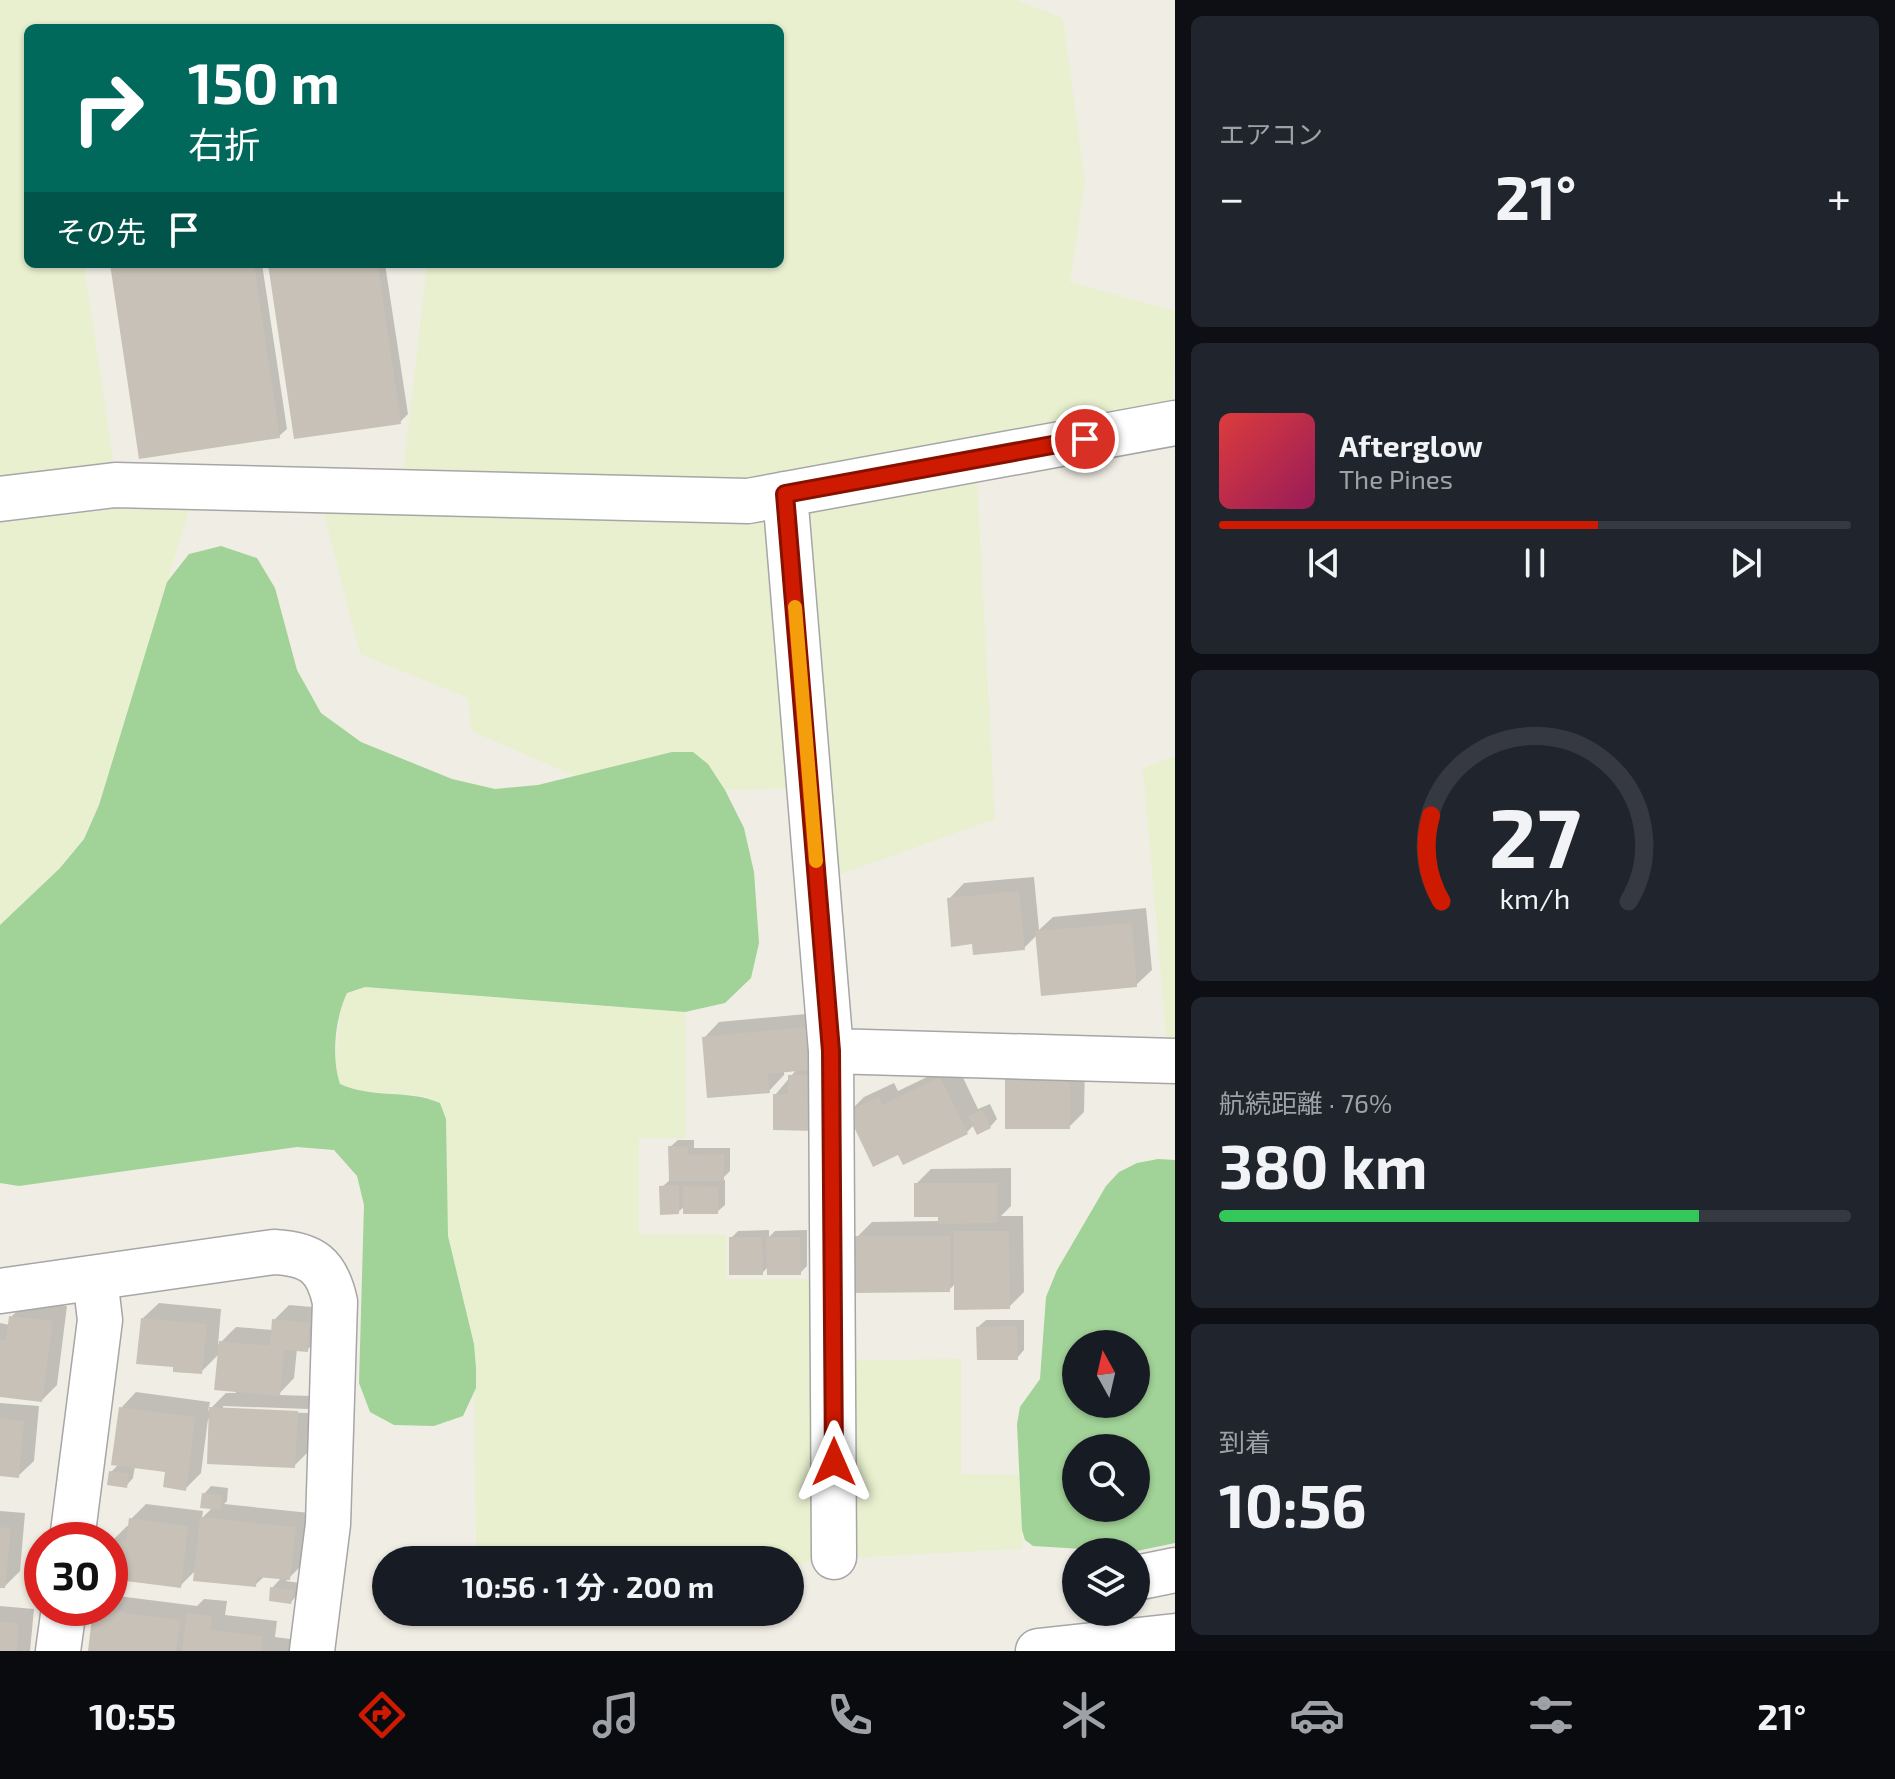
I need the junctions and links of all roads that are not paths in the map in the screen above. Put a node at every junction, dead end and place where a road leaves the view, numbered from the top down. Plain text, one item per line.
1 (1175, 423) edge
2 (785, 494) junction
3 (0, 499) edge
4 (831, 1051) junction
5 (1175, 1061) edge
6 (95, 1278) junction
7 (0, 1291) edge
8 (74, 1522) edge
9 (834, 1557) dead end
10 (1175, 1570) edge
11 (1150, 1575) edge
12 (61, 1626) edge
13 (1085, 1626) edge
14 (1175, 1636) edge
15 (1059, 1649) edge
16 (58, 1651) edge
17 (312, 1651) edge

1 - 2 street
2 - 3 street
2 - 4 street
4 - 5 street
4 - 9 street
6 - 7 street
6 - 8 street
6 - 17 street
10 - 11 street
12 - 16 street
13 - 15 street
14 - 15 street

